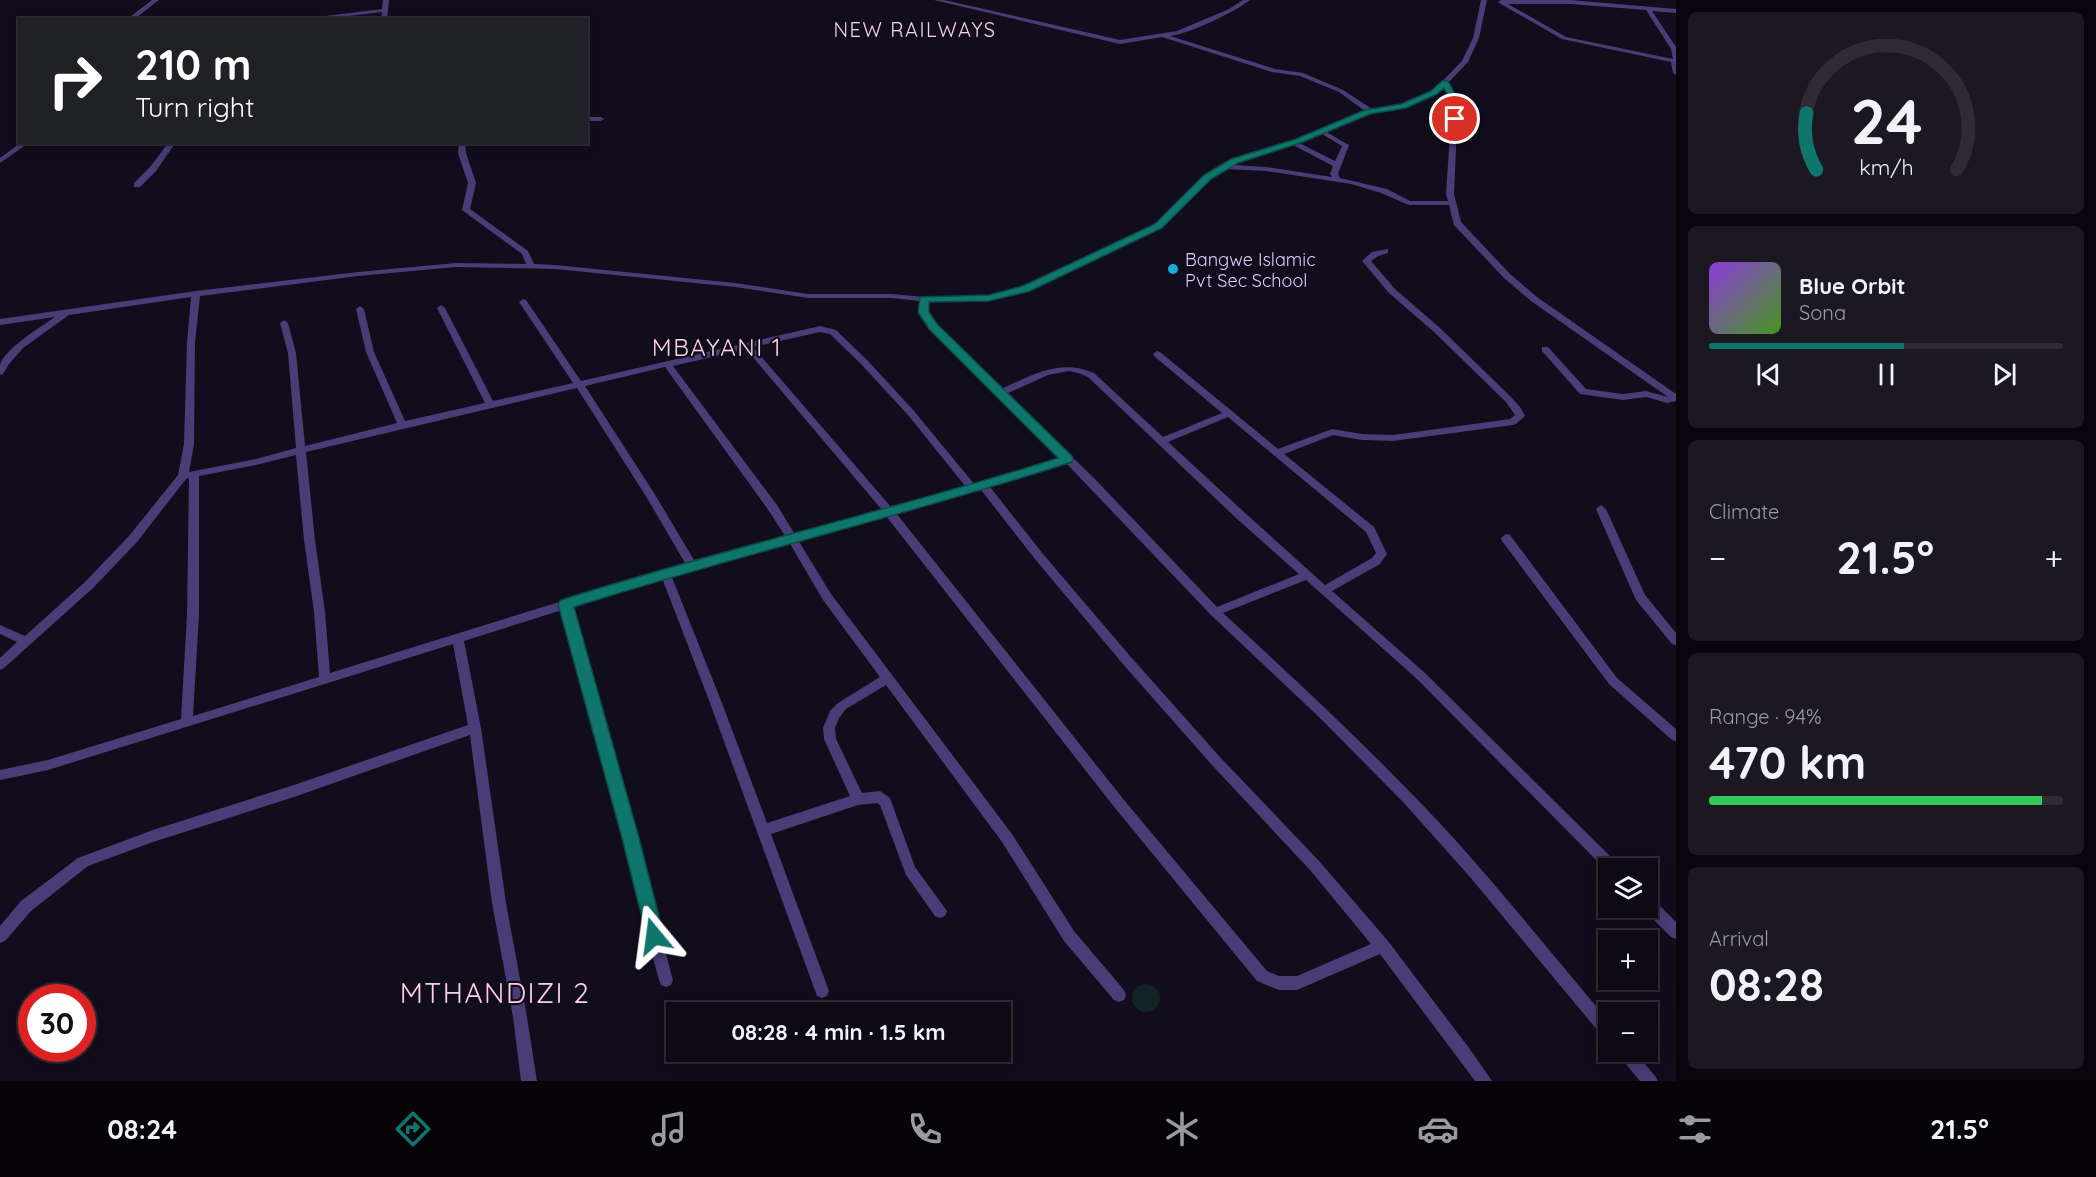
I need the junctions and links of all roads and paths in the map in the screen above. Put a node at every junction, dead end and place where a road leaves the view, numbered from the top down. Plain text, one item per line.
1 (156, 0) edge
2 (386, 0) edge
3 (937, 0) edge
4 (1247, 0) edge
5 (1486, 0) edge
6 (1501, 2) junction
7 (1588, 2) edge
8 (1648, 9) junction
9 (386, 10) junction
10 (1676, 11) edge
11 (324, 16) junction
12 (132, 18) edge
13 (310, 18) edge
14 (329, 18) edge
15 (384, 18) edge
16 (1164, 36) junction
17 (1675, 60) edge
18 (1676, 73) edge
19 (1445, 83) junction
20 (1371, 112) junction
21 (588, 119) edge
22 (601, 119) dead end
23 (1325, 130) junction
24 (1295, 142) junction
25 (24, 144) edge
26 (172, 144) edge
27 (462, 144) edge
28 (0, 161) edge
29 (1337, 165) junction
30 (1223, 167) junction
31 (1336, 180) junction
32 (137, 185) dead end
33 (1451, 203) junction
34 (1385, 251) dead end
35 (531, 266) junction
36 (196, 293) junction
37 (924, 299) junction
38 (522, 302) dead end
39 (441, 308) dead end
40 (360, 309) dead end
41 (69, 312) junction
42 (0, 322) edge
43 (284, 323) dead end
44 (748, 346) junction
45 (1545, 349) dead end
46 (1157, 354) dead end
47 (667, 364) junction
48 (0, 372) edge
49 (578, 385) junction
50 (999, 393) junction
51 (1675, 398) edge
52 (490, 406) junction
53 (1228, 414) junction
54 (402, 425) junction
55 (1161, 441) junction
56 (301, 451) junction
57 (1276, 453) junction
58 (1067, 459) junction
59 (189, 475) junction
60 (978, 488) junction
61 (1601, 508) dead end
62 (888, 512) junction
63 (792, 538) junction
64 (1506, 538) dead end
65 (691, 565) junction
66 (664, 573) junction
67 (1307, 575) junction
68 (1325, 590) junction
69 (566, 604) junction
70 (1215, 612) junction
71 (0, 628) edge
72 (458, 638) junction
73 (25, 641) junction
74 (1676, 641) edge
75 (0, 665) edge
76 (888, 678) junction
77 (325, 679) junction
78 (187, 722) junction
79 (475, 728) junction
80 (1676, 736) edge
81 (0, 775) edge
82 (858, 799) junction
83 (762, 831) junction
84 (1603, 858) edge
85 (940, 911) dead end
86 (1658, 914) edge
87 (1676, 932) edge
88 (0, 936) edge
89 (1383, 946) junction
90 (666, 980) dead end
91 (822, 991) dead end
92 (1119, 994) dead end
93 (1598, 1020) edge
94 (1634, 1062) edge
95 (529, 1081) edge
96 (1484, 1081) edge
97 (1650, 1081) edge

1 - 12 street
2 - 9 street
3 - 16 street
4 - 16 street
5 - 6 street
5 - 19 street
6 - 7 street
6 - 17 street
7 - 8 street
8 - 10 street
8 - 17 street
9 - 11 street
9 - 15 street
11 - 13 street
11 - 14 street
16 - 20 street
17 - 18 street
19 - 20 street
19 - 33 street
20 - 23 street
21 - 22 street
23 - 24 street
23 - 29 street
24 - 29 street
24 - 30 street
25 - 28 street
26 - 32 street
27 - 35 street
29 - 31 street
30 - 31 street
30 - 37 street
31 - 33 street
33 - 51 street
34 - 57 street
35 - 36 street
35 - 37 street
36 - 41 street
36 - 59 street
37 - 50 street
38 - 49 street
39 - 52 street
40 - 54 street
41 - 42 street
41 - 48 street
43 - 56 street
44 - 47 street
44 - 60 street
44 - 62 street
45 - 51 street
46 - 53 street
47 - 49 street
47 - 63 street
49 - 52 street
49 - 65 street
50 - 55 street
50 - 58 street
52 - 54 street
53 - 55 street
53 - 57 street
54 - 56 street
55 - 67 street
56 - 59 street
56 - 77 street
57 - 68 street
58 - 60 street
58 - 70 street
59 - 73 street
59 - 78 street
60 - 62 street
60 - 89 street
61 - 74 street
62 - 63 street
62 - 89 street
63 - 65 street
63 - 76 street
64 - 80 street
65 - 66 street
66 - 69 street
66 - 83 street
67 - 68 street
67 - 70 street
68 - 84 street
69 - 72 street
69 - 90 street
70 - 93 street
71 - 73 street
72 - 77 street
72 - 79 street
73 - 75 street
76 - 82 street
76 - 92 street
77 - 78 street
78 - 81 street
79 - 88 street
79 - 95 street
82 - 83 street
82 - 85 street
83 - 91 street
86 - 87 street
89 - 96 street
94 - 97 street

